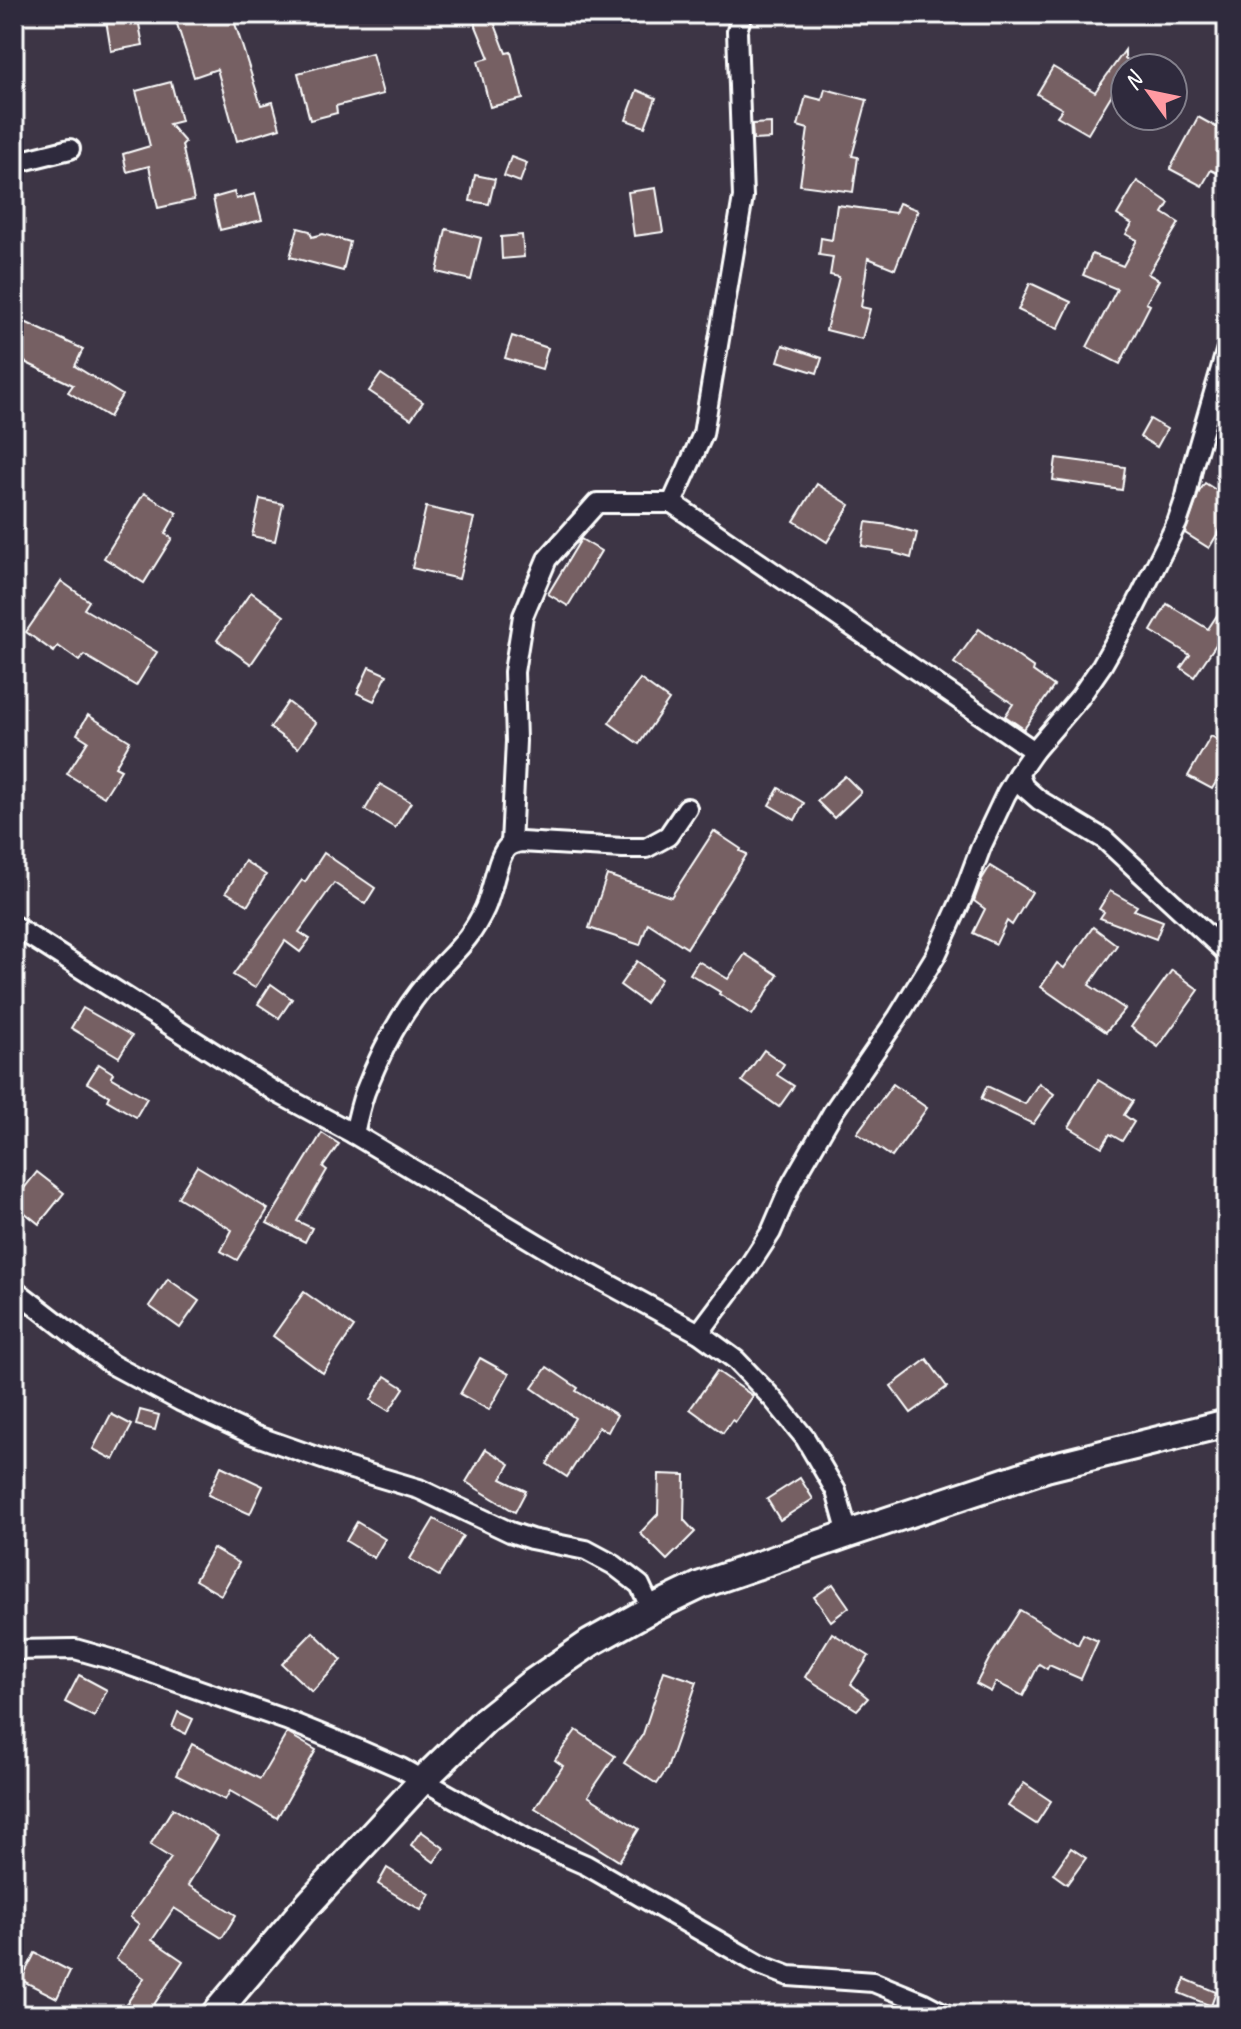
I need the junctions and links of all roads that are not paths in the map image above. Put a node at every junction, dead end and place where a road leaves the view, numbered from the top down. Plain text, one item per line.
1 (742, 14) edge
2 (70, 149) dead end
3 (14, 163) edge
4 (1227, 348) edge
5 (672, 503) junction
6 (1034, 751) junction
7 (1018, 774) junction
8 (687, 808) dead end
9 (511, 844) junction
10 (14, 926) edge
11 (1227, 953) edge
12 (354, 1134) junction
13 (14, 1289) edge
14 (699, 1333) junction
15 (1227, 1423) edge
16 (848, 1534) junction
17 (651, 1609) junction
18 (14, 1650) edge
19 (423, 1780) junction
20 (214, 2015) edge
21 (947, 2015) edge

1 - 5 street
2 - 3 street
4 - 6 street
5 - 6 street
5 - 9 street
6 - 7 street
7 - 11 street
7 - 14 street
8 - 9 street
9 - 12 street
10 - 12 street
12 - 14 street
13 - 17 street
14 - 16 street
15 - 16 main road
16 - 17 main road
17 - 19 main road
18 - 19 street
19 - 20 main road
19 - 21 street

